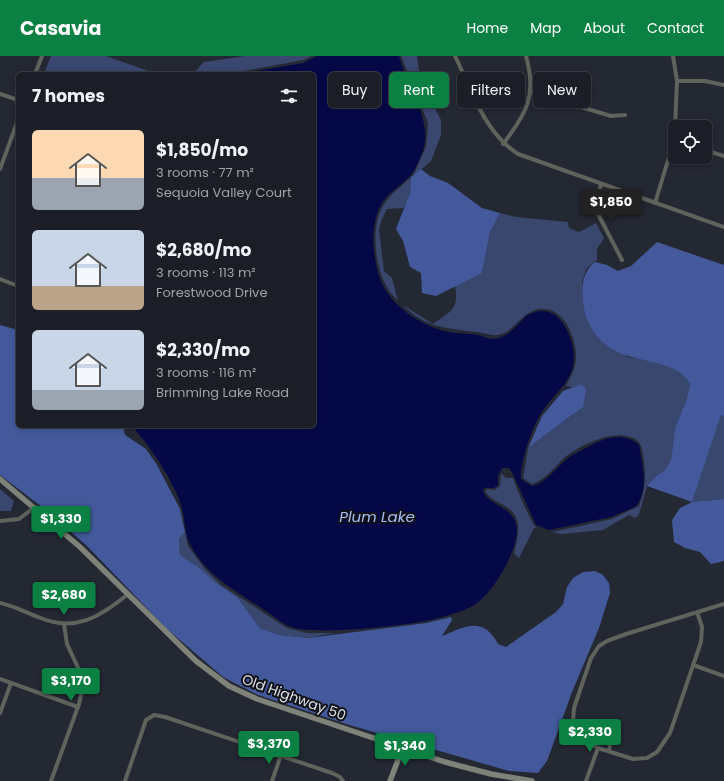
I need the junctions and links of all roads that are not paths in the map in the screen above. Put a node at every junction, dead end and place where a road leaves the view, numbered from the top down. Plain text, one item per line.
1 (42, 56) edge
2 (455, 56) edge
3 (526, 56) edge
4 (673, 56) edge
5 (36, 72) edge
6 (677, 81) junction
7 (724, 85) edge
8 (531, 92) junction
9 (0, 94) edge
10 (16, 99) edge
11 (625, 116) dead end
12 (675, 120) edge
13 (16, 125) edge
14 (503, 144) junction
15 (712, 152) edge
16 (724, 156) edge
17 (668, 161) edge
18 (0, 169) edge
19 (601, 185) junction
20 (655, 203) junction
21 (724, 227) edge
22 (622, 260) dead end
23 (0, 279) edge
24 (16, 285) edge
25 (0, 479) edge
26 (35, 507) junction
27 (0, 521) edge
28 (128, 594) junction
29 (0, 603) edge
30 (724, 604) edge
31 (697, 612) junction
32 (64, 624) junction
33 (693, 665) junction
34 (724, 676) edge
35 (0, 679) edge
36 (11, 683) junction
37 (78, 707) junction
38 (0, 713) edge
39 (592, 744) junction
40 (403, 747) junction
41 (598, 748) junction
42 (609, 751) junction
43 (281, 755) junction
44 (51, 781) edge
45 (124, 781) edge
46 (272, 781) edge
47 (343, 781) edge
48 (390, 781) edge
49 (532, 781) edge
50 (586, 781) edge

1 - 5 street
2 - 14 street
3 - 8 street
4 - 6 street
6 - 7 street
6 - 12 street
8 - 11 street
8 - 14 street
9 - 10 street
13 - 18 street
14 - 19 street
15 - 16 street
17 - 20 street
19 - 20 street
19 - 22 street
20 - 21 street
23 - 24 street
25 - 26 main road, Old Highway 50
26 - 27 street
26 - 28 main road, Old Highway 50
28 - 32 street
28 - 40 main road, Old Highway 50
29 - 32 street
30 - 31 street
31 - 33 street
31 - 39 street
32 - 37 street
33 - 34 street
33 - 42 street
35 - 36 street
36 - 37 street
36 - 38 street
37 - 44 street
39 - 41 street
39 - 42 street
40 - 48 main road
40 - 49 main road, Old Highway 50
41 - 42 street
41 - 50 street
43 - 45 street
43 - 46 street
43 - 47 street

